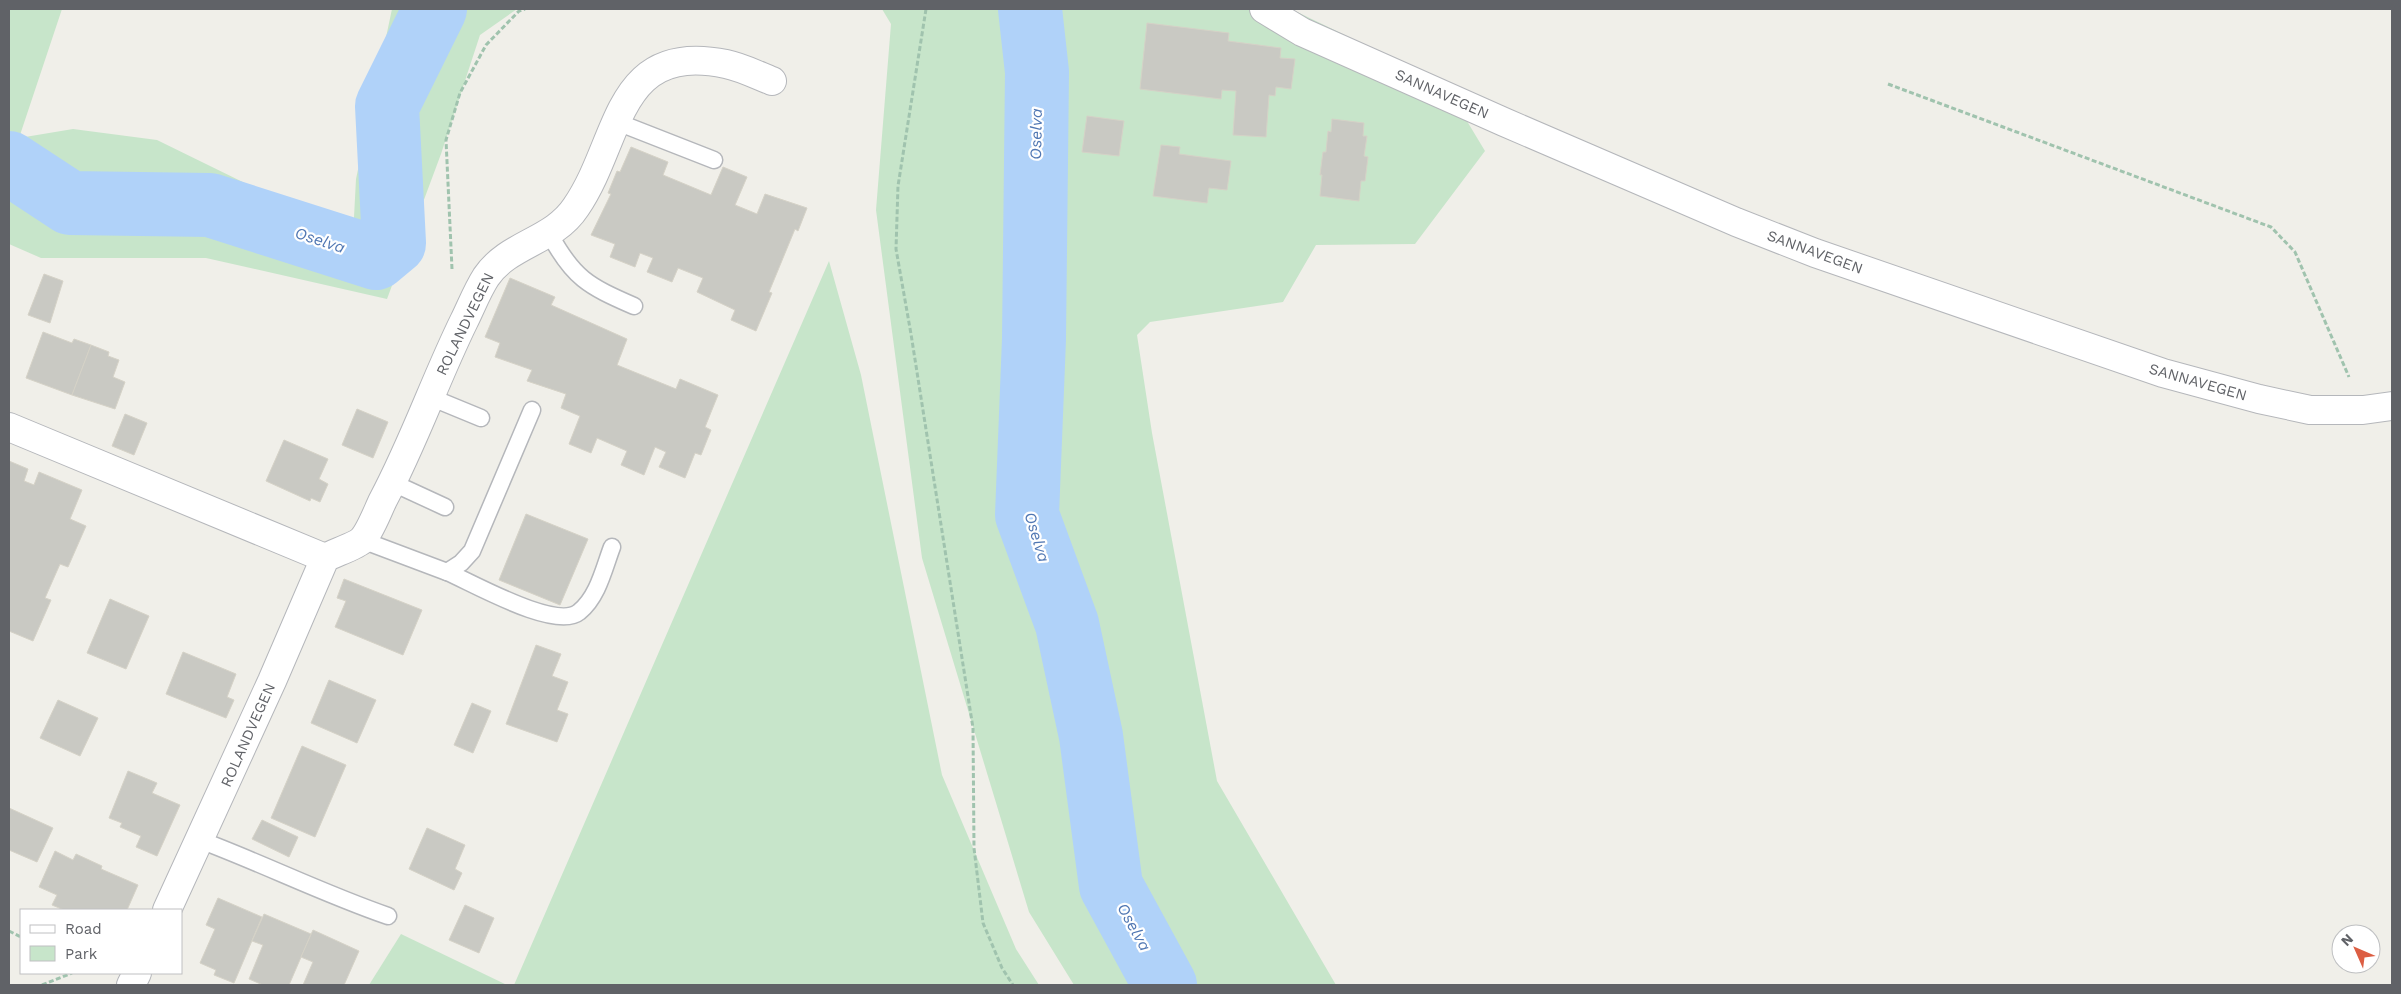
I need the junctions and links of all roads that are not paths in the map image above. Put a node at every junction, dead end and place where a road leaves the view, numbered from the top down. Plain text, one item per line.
1 (1264, 9) edge
2 (772, 81) dead end
3 (617, 122) junction
4 (714, 160) dead end
5 (549, 233) junction
6 (634, 306) dead end
7 (430, 397) junction
8 (2392, 406) edge
9 (532, 410) dead end
10 (481, 418) dead end
11 (9, 426) edge
12 (393, 483) junction
13 (445, 507) dead end
14 (362, 540) junction
15 (612, 547) dead end
16 (324, 558) junction
17 (447, 572) junction
18 (200, 840) junction
19 (167, 909) edge
20 (388, 916) dead end

1 - 8 street, SANNAVEGEN
2 - 3 street, ROLANDVEGEN
3 - 4 lane
3 - 5 street, ROLANDVEGEN
5 - 6 lane
5 - 7 street, ROLANDVEGEN
7 - 10 lane
7 - 12 street, ROLANDVEGEN
9 - 17 lane
11 - 16 street
12 - 13 lane
12 - 14 street, ROLANDVEGEN
14 - 16 street
14 - 17 lane
15 - 17 lane
16 - 18 street, ROLANDVEGEN
18 - 19 street, ROLANDVEGEN
18 - 20 lane

